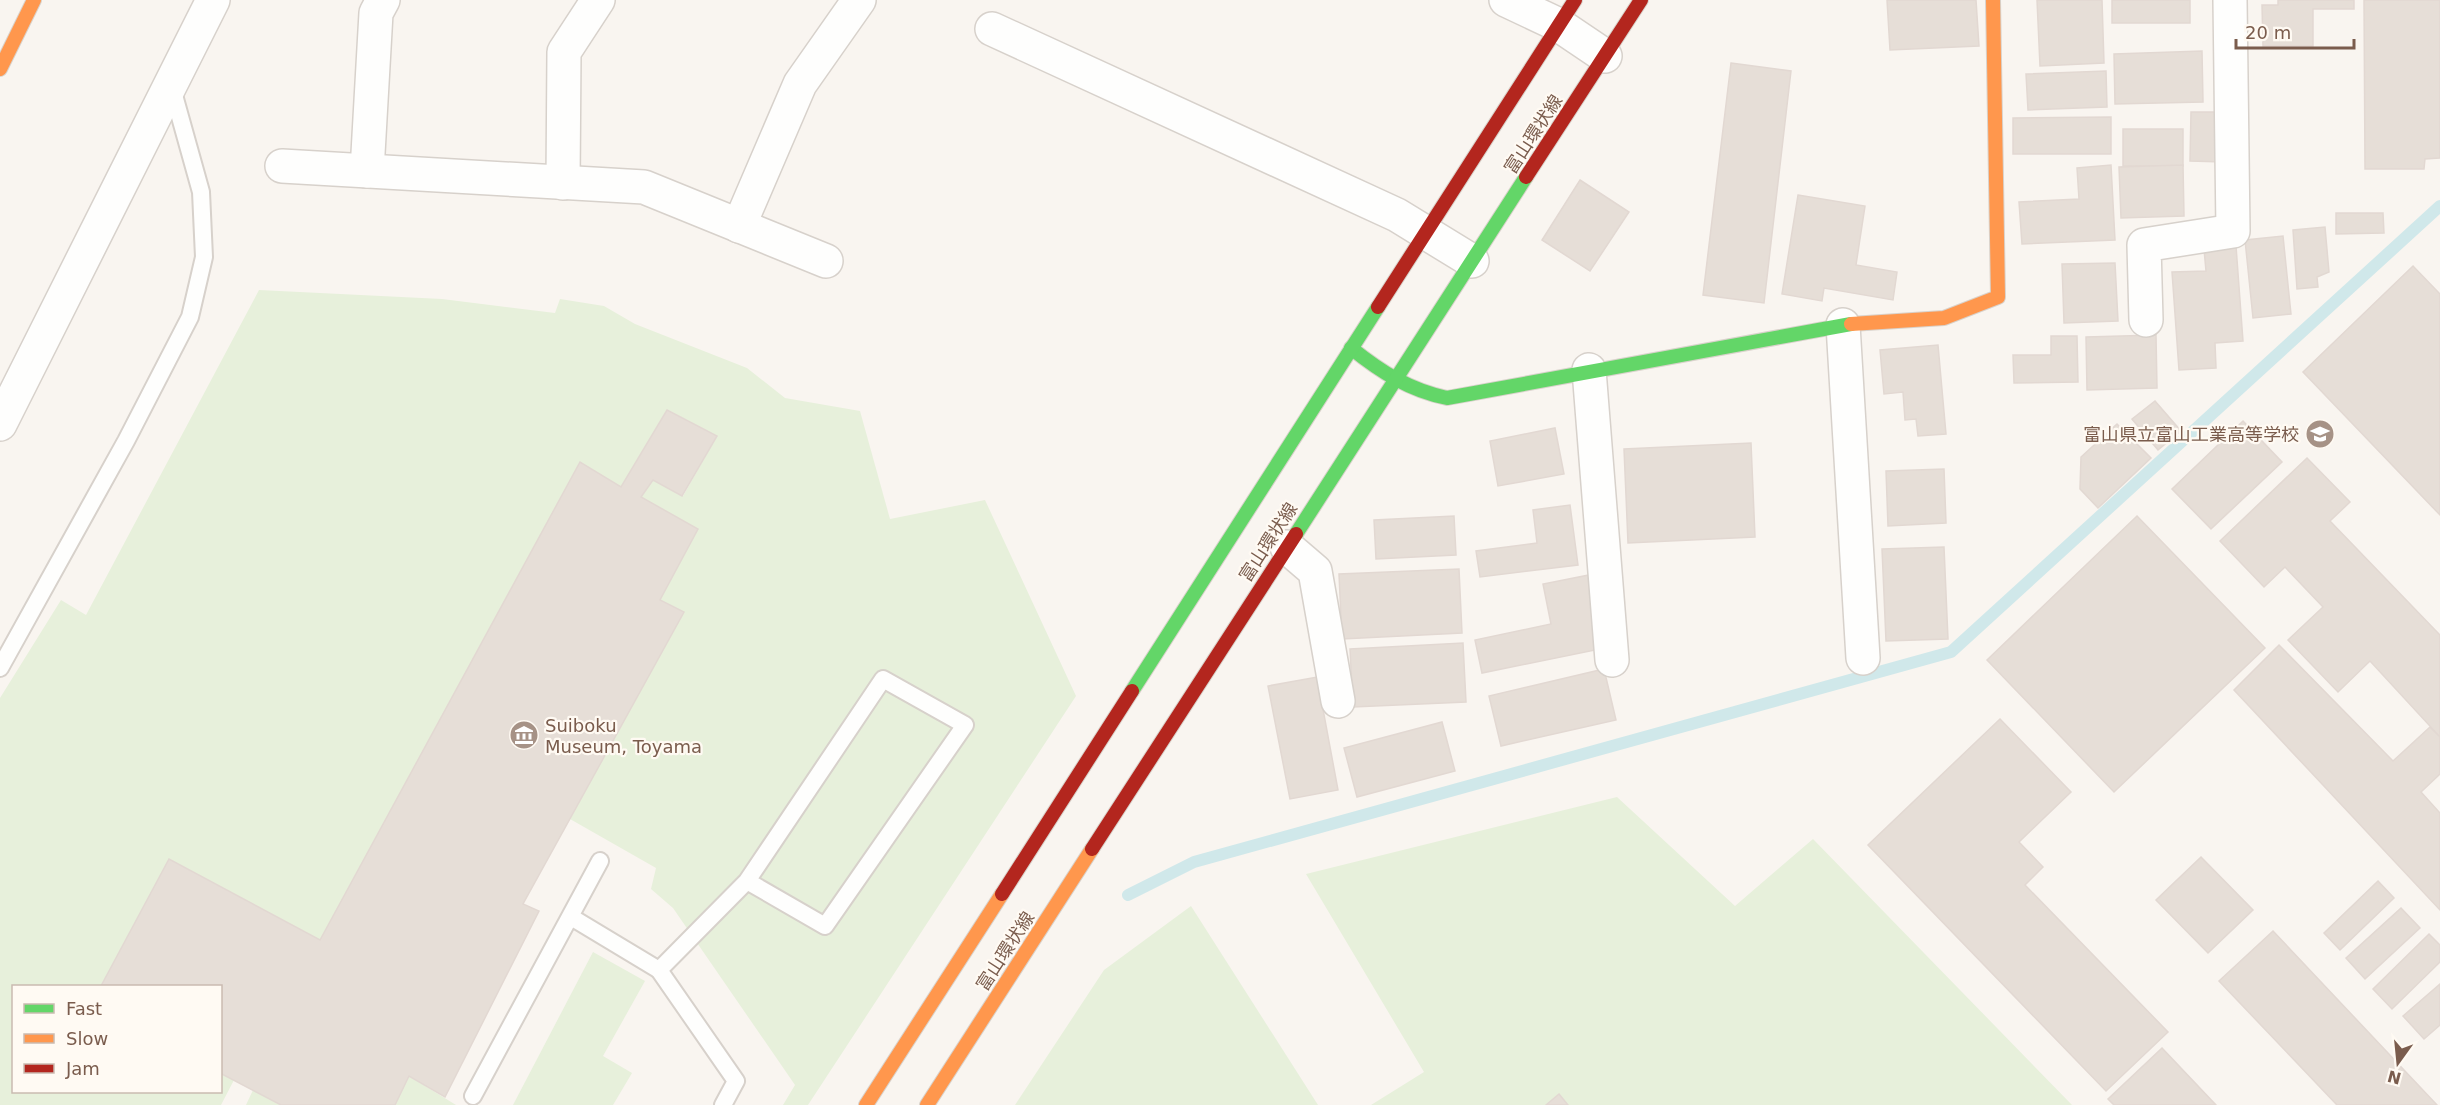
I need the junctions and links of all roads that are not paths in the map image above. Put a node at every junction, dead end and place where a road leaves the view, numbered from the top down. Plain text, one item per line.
1 (34, 0) edge
2 (213, 0) edge
3 (383, 0) edge
4 (598, 0) edge
5 (859, 0) edge
6 (1506, 0) edge
7 (1641, 0) edge
8 (1994, 0) edge
9 (2230, 0) edge
10 (1567, 13) edge
11 (992, 30) dead end
12 (1605, 56) junction
13 (0, 69) edge
14 (171, 84) junction
15 (282, 166) dead end
16 (367, 171) junction
17 (562, 183) junction
18 (739, 226) junction
19 (1425, 233) junction
20 (826, 261) dead end
21 (1472, 261) junction
22 (2146, 320) dead end
23 (1843, 325) junction
24 (1351, 348) junction
25 (1589, 370) junction
26 (1394, 381) junction
27 (0, 424) edge
28 (1287, 547) junction
29 (1863, 658) dead end
30 (1612, 660) dead end
31 (0, 668) edge
32 (1338, 701) dead end
33 (600, 861) dead end
34 (747, 881) junction
35 (571, 917) junction
36 (659, 970) junction
37 (473, 1096) dead end
38 (723, 1105) edge
39 (866, 1105) edge
40 (927, 1105) edge

1 - 13 main road
2 - 14 street
3 - 16 street
4 - 17 street
5 - 18 street
6 - 10 street
7 - 12 main road, 富山環状線
8 - 23 main road
9 - 22 street
10 - 12 street
10 - 19 main road, 富山環状線
11 - 19 street
12 - 21 main road, 富山環状線
14 - 27 street
14 - 31 lane
15 - 16 street
16 - 17 street
17 - 18 street
18 - 20 street
19 - 21 street
19 - 24 main road, 富山環状線
21 - 26 main road, 富山環状線
23 - 25 main road
23 - 29 street
24 - 26 main road
24 - 39 main road, 富山環状線
25 - 26 main road
25 - 30 street
26 - 28 main road, 富山環状線
28 - 32 street
28 - 40 main road, 富山環状線
33 - 35 lane
34 - 34 lane
34 - 36 lane
35 - 36 lane
35 - 37 lane
36 - 38 lane

